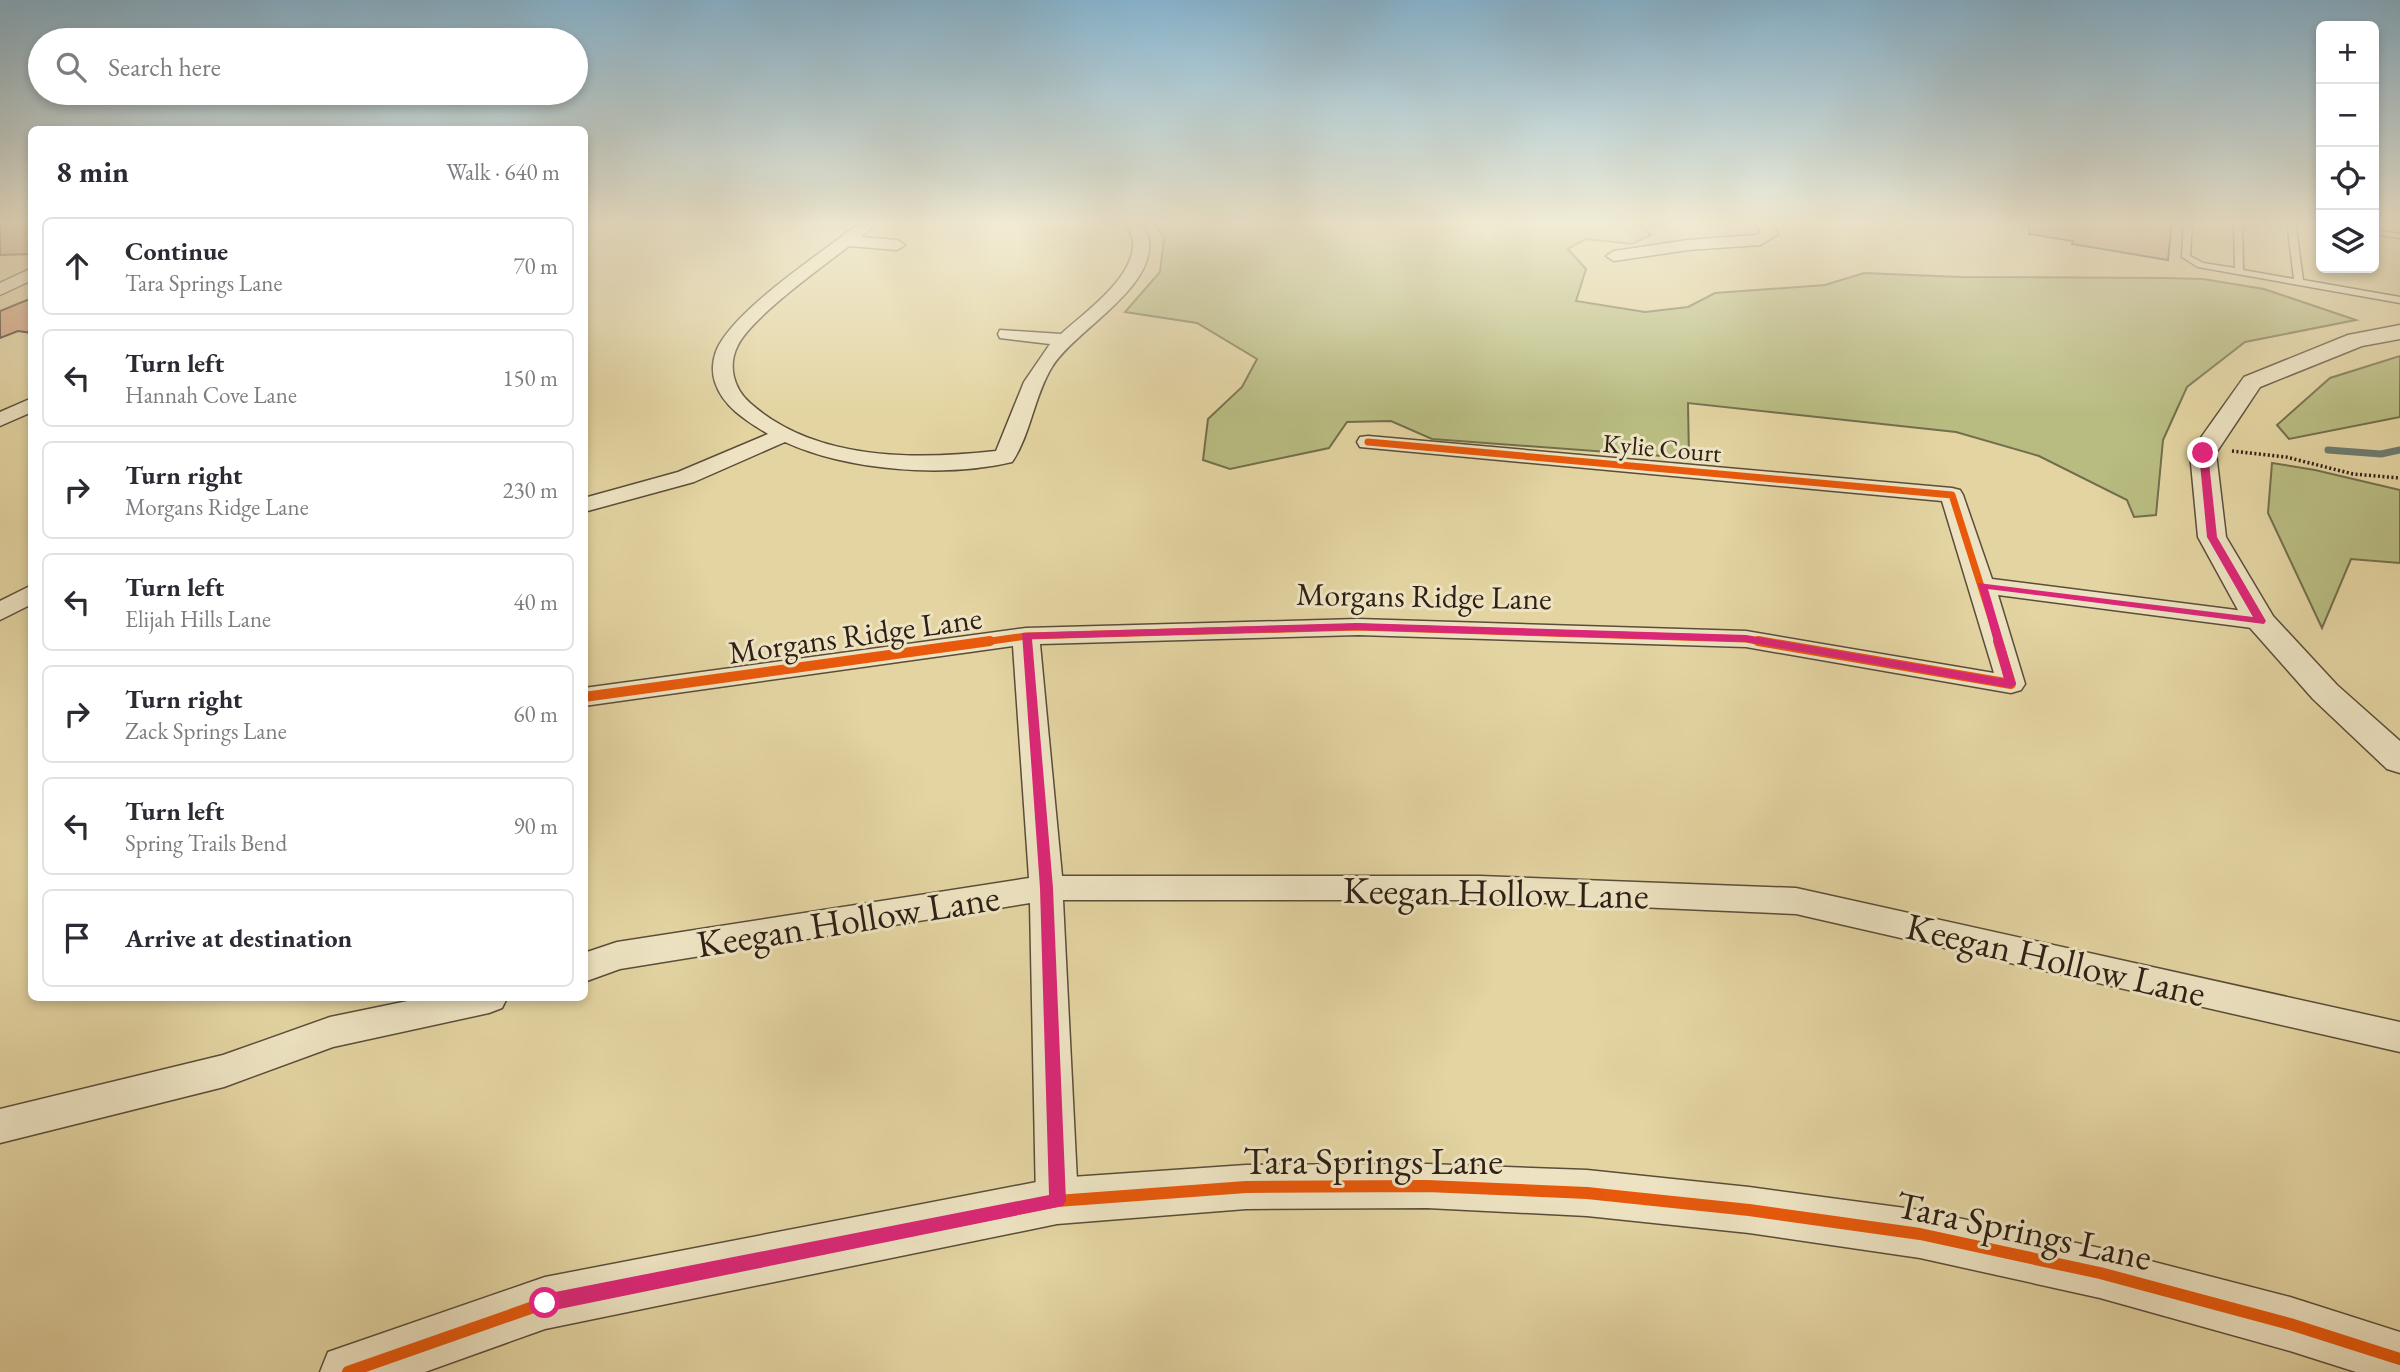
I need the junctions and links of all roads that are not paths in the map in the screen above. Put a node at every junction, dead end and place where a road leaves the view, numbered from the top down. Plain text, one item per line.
1 (793, 285) edge
2 (1123, 285) edge
3 (2316, 285) edge
4 (2400, 300) edge
5 (2400, 332) edge
6 (1007, 334) dead end
7 (1065, 340) junction
8 (28, 406) edge
9 (0, 419) edge
10 (783, 435) junction
11 (1368, 442) dead end
12 (588, 504) edge
13 (1982, 585) junction
14 (28, 595) edge
15 (0, 612) edge
16 (2260, 621) junction
17 (1026, 636) junction
18 (588, 696) edge
19 (2400, 761) edge
20 (1046, 888) junction
21 (588, 967) edge
22 (475, 1001) edge
23 (2400, 1037) edge
24 (0, 1126) edge
25 (1057, 1201) junction
26 (2400, 1359) edge
27 (348, 1372) edge

1 - 10 street
2 - 7 street
3 - 4 lane
5 - 16 street
6 - 7 street
7 - 10 street
8 - 9 street
10 - 12 street
11 - 13 street, Kylie Court
13 - 16 street
13 - 17 street, Morgans Ridge Lane
14 - 15 street
16 - 19 street
17 - 18 street, Morgans Ridge Lane
17 - 20 street
20 - 21 street, Keegan Hollow Lane
20 - 23 street, Keegan Hollow Lane
20 - 25 street
22 - 24 street
25 - 26 street, Tara Springs Lane
25 - 27 street, Tara Springs Lane

